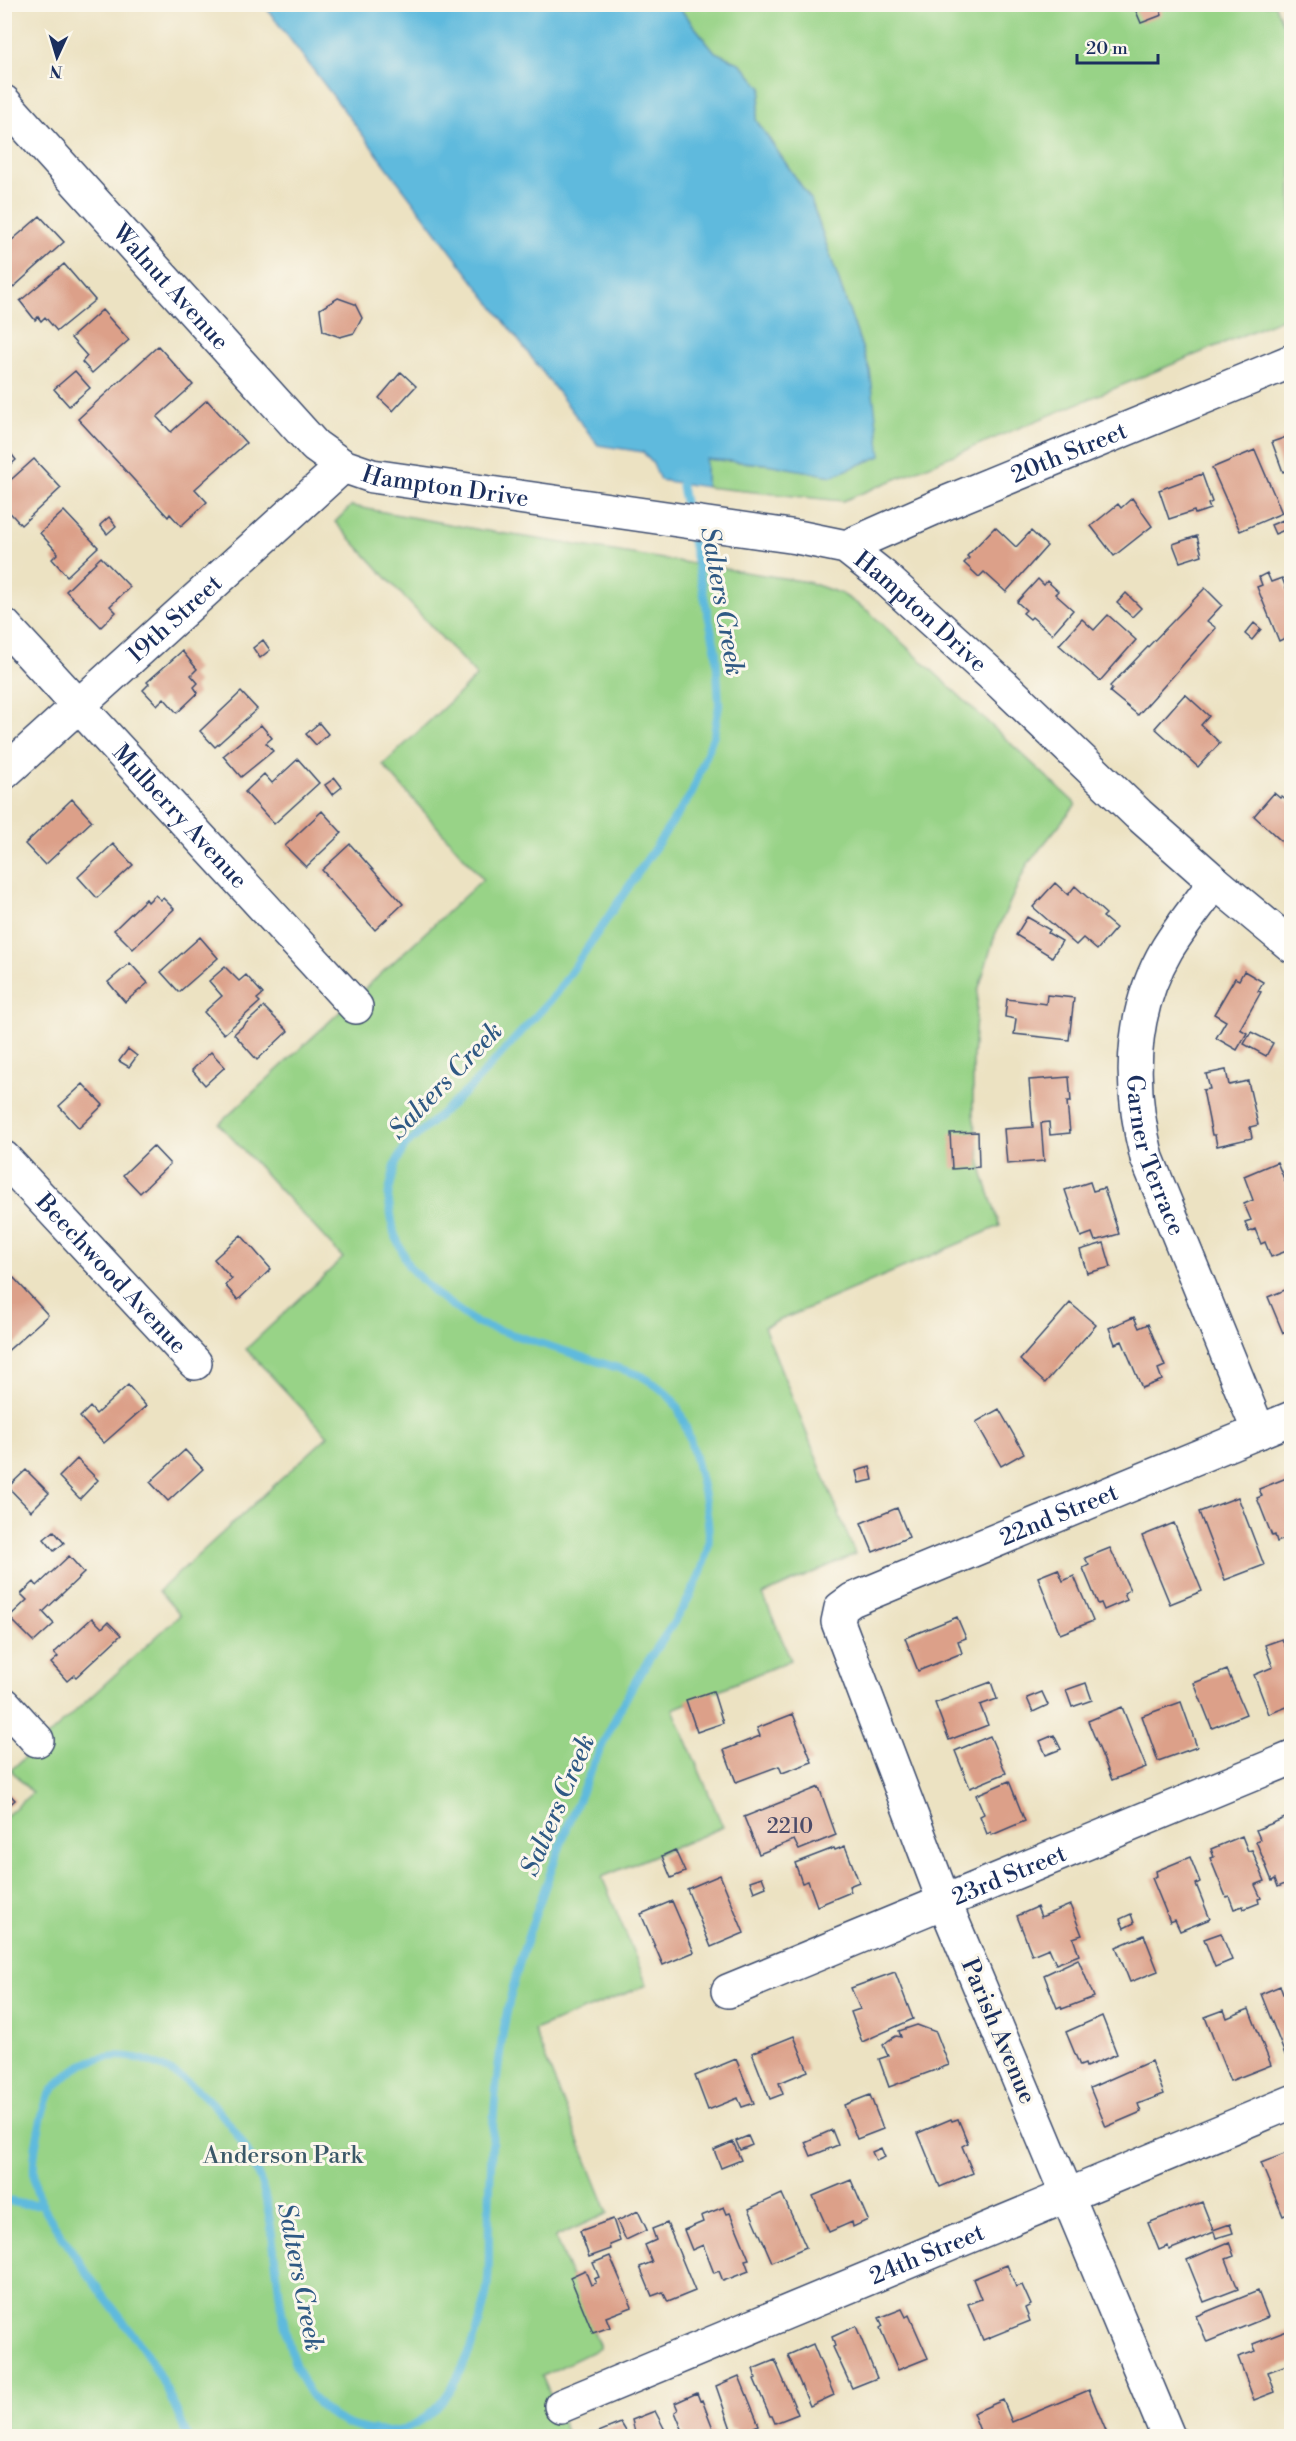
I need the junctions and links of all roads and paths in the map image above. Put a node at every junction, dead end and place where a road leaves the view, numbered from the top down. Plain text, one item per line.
1 (4, 102) edge
2 (1292, 361) edge
3 (344, 466) junction
4 (846, 547) junction
5 (4, 625) edge
6 (79, 706) junction
7 (4, 773) edge
8 (1215, 882) junction
9 (1292, 946) edge
10 (356, 1007) dead end
11 (4, 1158) edge
12 (195, 1363) dead end
13 (1292, 1418) edge
14 (1259, 1432) junction
15 (838, 1622) joint
16 (4, 1704) edge
17 (37, 1740) dead end
18 (1292, 1758) edge
19 (944, 1901) junction
20 (728, 1991) dead end
21 (1292, 2102) edge
22 (1067, 2194) junction
23 (561, 2406) dead end
24 (1168, 2436) edge

1 - 3 street, Walnut Avenue
2 - 4 street, 20th Street
3 - 4 street, Hampton Drive
3 - 6 street, 19th Street
4 - 8 street, Hampton Drive
5 - 6 street, Mulberry Avenue
6 - 7 street, 19th Street
6 - 10 street, Mulberry Avenue
8 - 9 street, Hampton Drive
8 - 14 street, Garner Terrace
11 - 12 street, Beechwood Avenue
13 - 14 street, 22nd Street
14 - 15 street, 22nd Street
15 - 19 street, Parish Avenue
16 - 17 street
18 - 19 street, 23rd Street
19 - 20 street, 23rd Street
19 - 22 street, Parish Avenue
21 - 22 street, 24th Street
22 - 23 street, 24th Street
22 - 24 street, Parish Avenue

